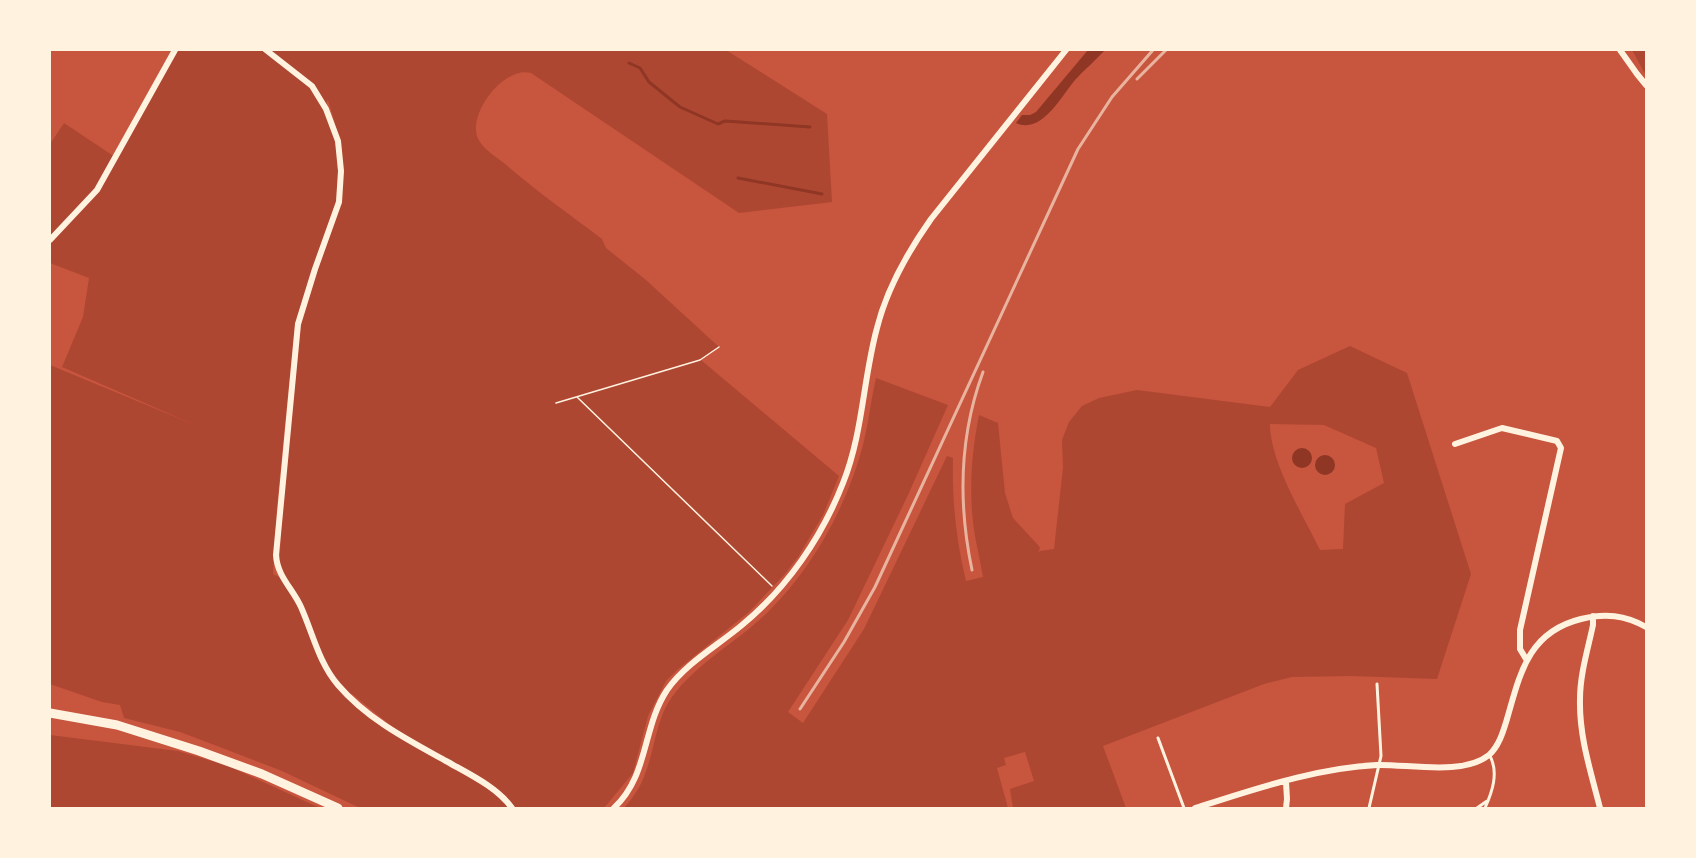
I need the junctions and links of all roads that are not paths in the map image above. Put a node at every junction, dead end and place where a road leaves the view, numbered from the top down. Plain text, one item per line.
1 (175, 50) edge
2 (266, 50) edge
3 (1066, 50) edge
4 (1620, 50) edge
5 (1647, 85) edge
6 (50, 240) edge
7 (1455, 444) dead end
8 (1593, 616) junction
9 (1647, 627) edge
10 (1526, 659) junction
11 (1377, 684) dead end
12 (50, 713) edge
13 (1158, 738) dead end
14 (1489, 754) junction
15 (1379, 765) junction
16 (1286, 782) junction
17 (1598, 798) junction
18 (1488, 800) junction
19 (338, 808) edge
20 (512, 808) edge
21 (614, 808) edge
22 (1184, 808) edge
23 (1195, 808) edge
24 (1286, 808) edge
25 (1369, 808) edge
26 (1477, 808) edge
27 (1485, 808) edge
28 (1593, 808) edge
29 (1600, 808) edge

1 - 6 street
2 - 20 street
3 - 21 street
4 - 5 street
7 - 10 street
8 - 9 street
8 - 10 street
8 - 17 street
10 - 14 street
11 - 15 lane
12 - 19 main road
13 - 22 lane
14 - 15 street
14 - 18 lane
15 - 16 street
15 - 25 lane
16 - 23 street
16 - 24 street
17 - 28 street
17 - 29 street
18 - 26 lane
18 - 27 lane

